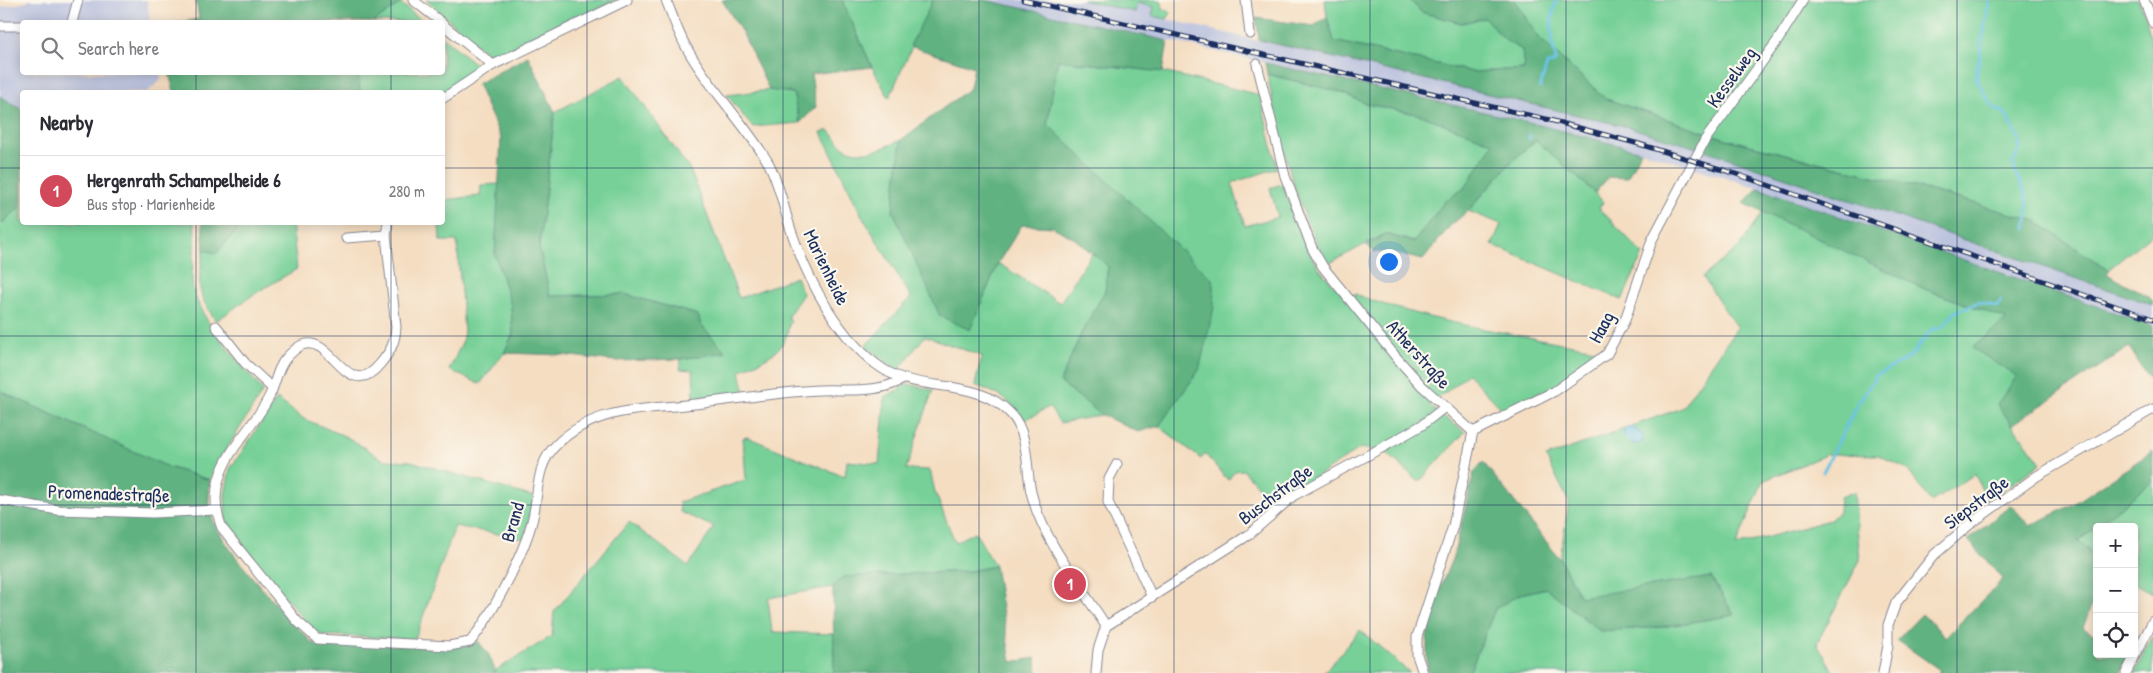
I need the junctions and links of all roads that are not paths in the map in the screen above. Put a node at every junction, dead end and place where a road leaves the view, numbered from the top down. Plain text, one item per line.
1 (78, 0) edge
2 (413, 0) edge
3 (628, 0) edge
4 (666, 0) edge
5 (1246, 0) edge
6 (1804, 0) edge
7 (2144, 0) edge
8 (73, 20) edge
9 (438, 20) edge
10 (2153, 23) edge
11 (0, 26) edge
12 (20, 26) edge
13 (445, 26) edge
14 (1250, 34) dead end
15 (1257, 64) dead end
16 (492, 65) junction
17 (445, 98) edge
18 (1688, 174) joint
19 (388, 225) edge
20 (386, 235) junction
21 (346, 238) dead end
22 (216, 326) dead end
23 (905, 378) junction
24 (272, 388) junction
25 (1445, 407) junction
26 (2153, 410) edge
27 (1473, 432) junction
28 (1117, 464) dead end
29 (0, 500) edge
30 (216, 510) junction
31 (1152, 596) junction
32 (2153, 621) edge
33 (1106, 626) junction
34 (1096, 673) edge
35 (1423, 673) edge
36 (1883, 673) edge
37 (2126, 673) edge

1 - 8 street
2 - 9 street
3 - 16 street
4 - 23 street, Marienheide
5 - 14 street
6 - 18 street, Kesselweg
7 - 10 street
11 - 12 street
13 - 16 street
15 - 25 street, Atherstraße
16 - 17 street
18 - 27 street, Haag
19 - 20 street
20 - 21 street
20 - 24 street
22 - 24 street
23 - 30 street, Brand
23 - 33 street, Marienheide
24 - 30 street
25 - 27 street, Atherstraße
25 - 31 street, Buschstraße
26 - 36 street, Siepstraße
27 - 35 street
28 - 31 street
29 - 30 street, Promenadestraße
31 - 33 street, Buschstraße
32 - 37 street
33 - 34 street

